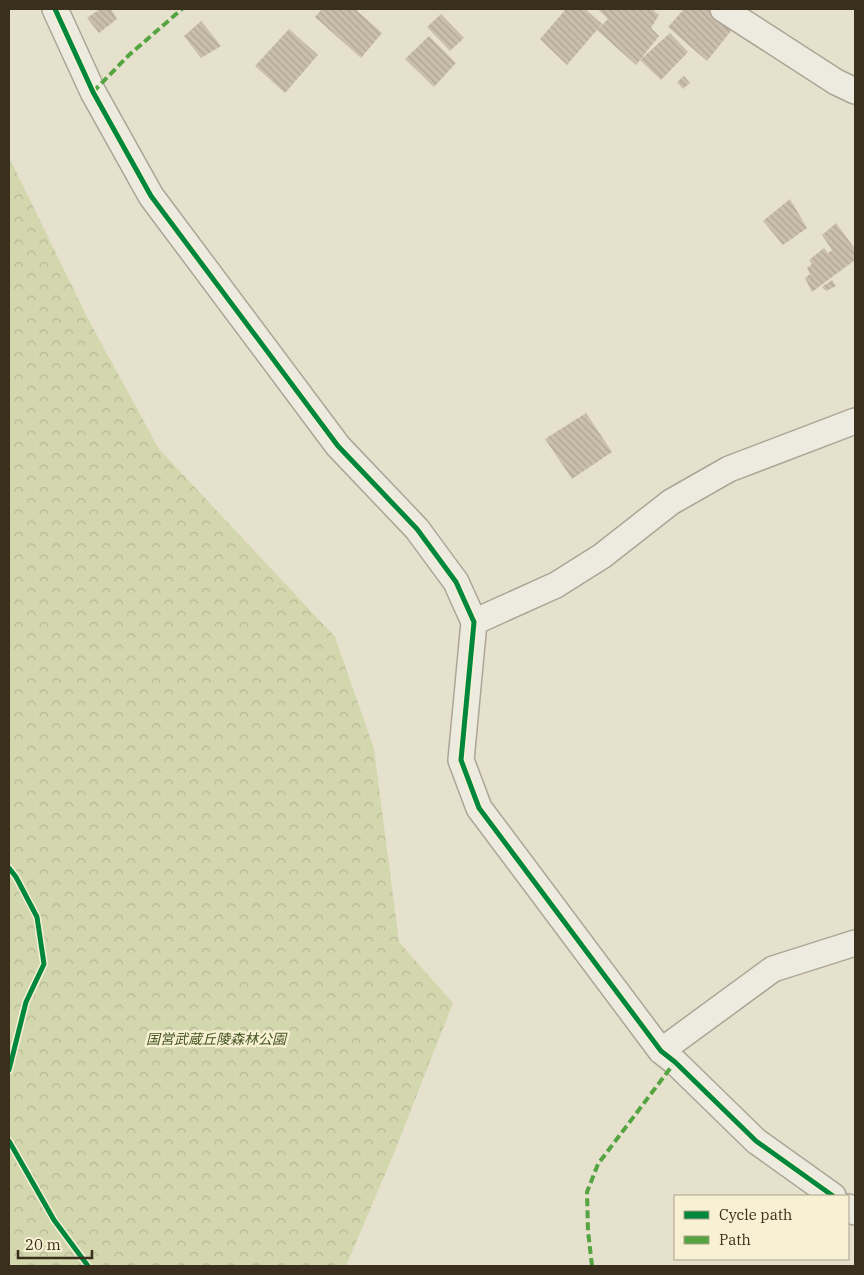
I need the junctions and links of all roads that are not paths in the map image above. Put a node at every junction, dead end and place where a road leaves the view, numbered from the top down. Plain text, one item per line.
1 (56, 9) edge
2 (724, 9) edge
3 (855, 91) edge
4 (855, 421) edge
5 (474, 622) junction
6 (855, 943) edge
7 (661, 1052) junction
8 (832, 1195) edge

1 - 5 street
2 - 3 street
4 - 5 street
5 - 7 street
6 - 7 street
7 - 8 street

